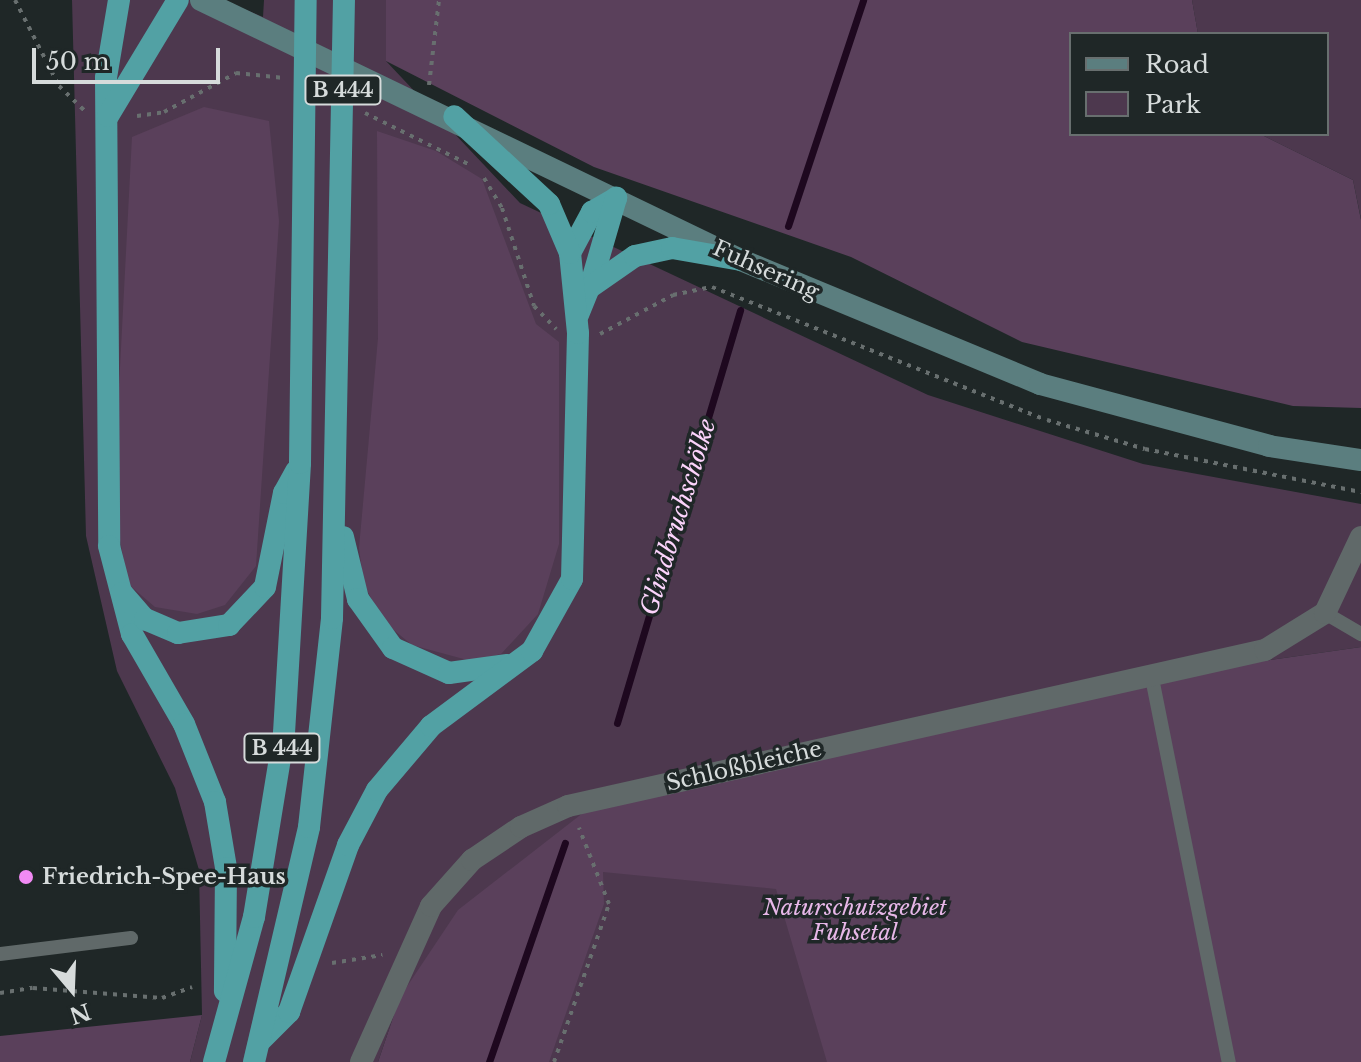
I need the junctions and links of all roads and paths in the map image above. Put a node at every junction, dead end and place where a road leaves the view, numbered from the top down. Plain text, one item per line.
1 (119, 0) edge
2 (178, 0) edge
3 (201, 0) edge
4 (306, 0) edge
5 (344, 0) edge
6 (439, 0) edge
7 (426, 104) junction
8 (454, 116) junction
9 (107, 117) junction
10 (616, 198) junction
11 (570, 253) junction
12 (741, 260) junction
13 (589, 288) junction
14 (577, 320) junction
15 (1361, 460) edge
16 (300, 463) junction
17 (337, 508) junction
18 (1361, 537) edge
19 (115, 577) junction
20 (1325, 613) junction
21 (1361, 634) edge
22 (532, 651) junction
23 (1151, 673) junction
24 (568, 806) junction
25 (131, 938) dead end
26 (0, 954) edge
27 (326, 965) dead end
28 (402, 965) junction
29 (192, 987) dead end
30 (0, 993) edge
31 (224, 1028) junction
32 (261, 1040) junction
33 (214, 1062) edge
34 (254, 1062) edge
35 (361, 1062) edge
36 (554, 1062) edge
37 (1229, 1062) edge

1 - 9 highway
2 - 9 highway
3 - 7 main road, Fuhsering
4 - 16 highway, B 444
5 - 17 highway, B 444
6 - 7 path
7 - 8 main road, Fuhsering
8 - 10 main road, Fuhsering
8 - 11 highway
9 - 19 highway
10 - 11 highway
10 - 12 main road, Fuhsering
10 - 13 highway
11 - 14 highway
12 - 13 highway
12 - 15 main road, Fuhsering
13 - 14 highway
14 - 22 highway
16 - 19 highway
16 - 31 highway, B 444
17 - 22 highway
17 - 32 highway, B 444
18 - 20 street
19 - 31 highway
20 - 21 lane
20 - 23 street, Schloßbleiche
22 - 32 highway
23 - 24 street, Schloßbleiche
23 - 37 lane
24 - 28 street, Schloßbleiche
24 - 36 path
25 - 26 lane
27 - 28 path
28 - 35 street, Schloßbleiche
29 - 30 path
31 - 33 highway, B 444
32 - 34 highway, B 444

